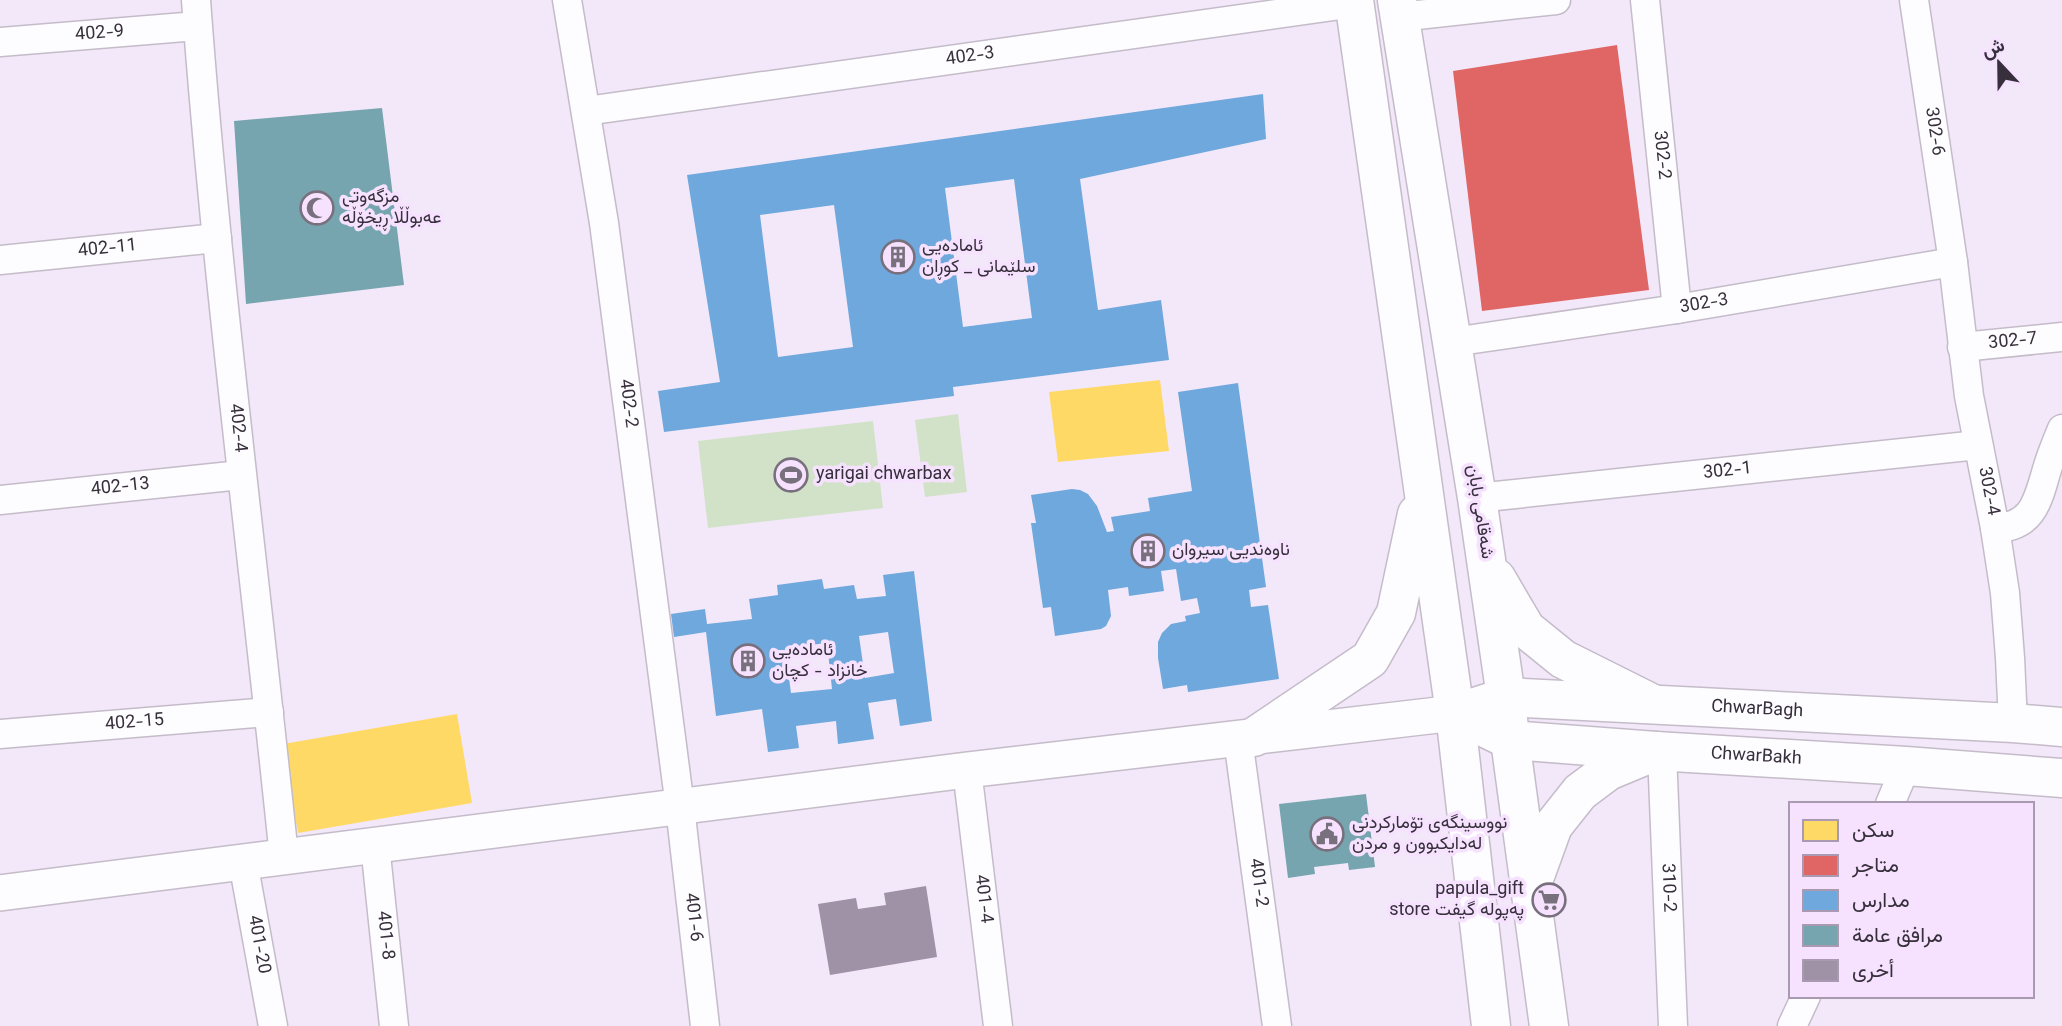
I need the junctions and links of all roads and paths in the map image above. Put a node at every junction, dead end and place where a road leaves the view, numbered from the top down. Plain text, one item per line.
1 (567, 0) edge
2 (1556, 0) edge
3 (1645, 0) edge
4 (1914, 0) edge
5 (1354, 1) edge
6 (1398, 8) edge
7 (197, 13) edge
8 (0, 42) edge
9 (586, 111) junction
10 (217, 238) junction
11 (0, 260) edge
12 (1953, 262) junction
13 (1678, 309) junction
14 (2062, 337) edge
15 (1453, 342) junction
16 (1962, 348) junction
17 (2062, 429) edge
18 (1978, 445) junction
19 (241, 475) junction
20 (1423, 488) junction
21 (1477, 498) junction
22 (0, 500) edge
23 (1995, 528) junction
24 (1486, 559) junction
25 (1506, 697) junction
26 (1653, 705) junction
27 (269, 712) junction
28 (1455, 713) junction
29 (2013, 723) junction
30 (2062, 727) edge
31 (0, 734) edge
32 (1246, 738) junction
33 (1510, 740) junction
34 (1659, 751) junction
35 (1906, 766) junction
36 (967, 770) junction
37 (2062, 778) edge
38 (1891, 802) edge
39 (680, 807) junction
40 (375, 845) junction
41 (284, 857) junction
42 (243, 862) junction
43 (1530, 890) junction
44 (0, 893) edge
45 (1805, 998) edge
46 (273, 1026) edge
47 (394, 1026) edge
48 (705, 1026) edge
49 (998, 1026) edge
50 (1277, 1026) edge
51 (1491, 1026) edge
52 (1549, 1026) edge
53 (1672, 1026) edge
54 (1792, 1026) edge

1 - 9 street, 402-2
2 - 6 street
3 - 13 street, 302-2
4 - 12 street, 302-6
5 - 9 street, 402-3
5 - 20 main road
6 - 15 main road, شەقامی بابان
7 - 8 street, 402-9
7 - 10 street, 402-4
9 - 39 street, 402-2
10 - 11 street, 402-11
10 - 19 street, 402-4
12 - 13 street, 302-3
12 - 16 street, 302-4
13 - 15 street, 302-3
14 - 16 street, 302-7
15 - 21 main road, شەقامی بابان
16 - 18 street, 302-4
17 - 23 street
18 - 21 street, 302-1
18 - 23 street, 302-4
19 - 22 street, 402-13
19 - 27 street, 402-4
20 - 28 main road
20 - 32 main road
21 - 24 main road, شەقامی بابان
23 - 29 street, 302-4
24 - 25 main road, شەقامی بابان
24 - 26 main road
25 - 26 main road, ChwarBagh
25 - 28 main road, ChwarBagh
25 - 33 main road, شەقامی بابان
26 - 29 main road, ChwarBagh
27 - 31 street, 402-15
27 - 41 street, 402-4
28 - 32 street
28 - 33 main road, ChwarBakh
28 - 51 main road
29 - 30 main road, ChwarBagh
32 - 36 street
32 - 50 street, 401-2
33 - 34 main road, ChwarBakh
33 - 43 main road, شەقامی بابان
34 - 35 main road, ChwarBakh
34 - 43 main road
34 - 53 street, 310-2
35 - 37 main road, ChwarBakh
35 - 38 street
36 - 39 street
36 - 49 street, 401-4
39 - 40 street
39 - 48 street, 401-6
40 - 41 street
40 - 47 street, 401-8
41 - 42 street
42 - 44 street
42 - 46 street, 401-20
43 - 52 main road, شەقامی بابان
45 - 54 street

